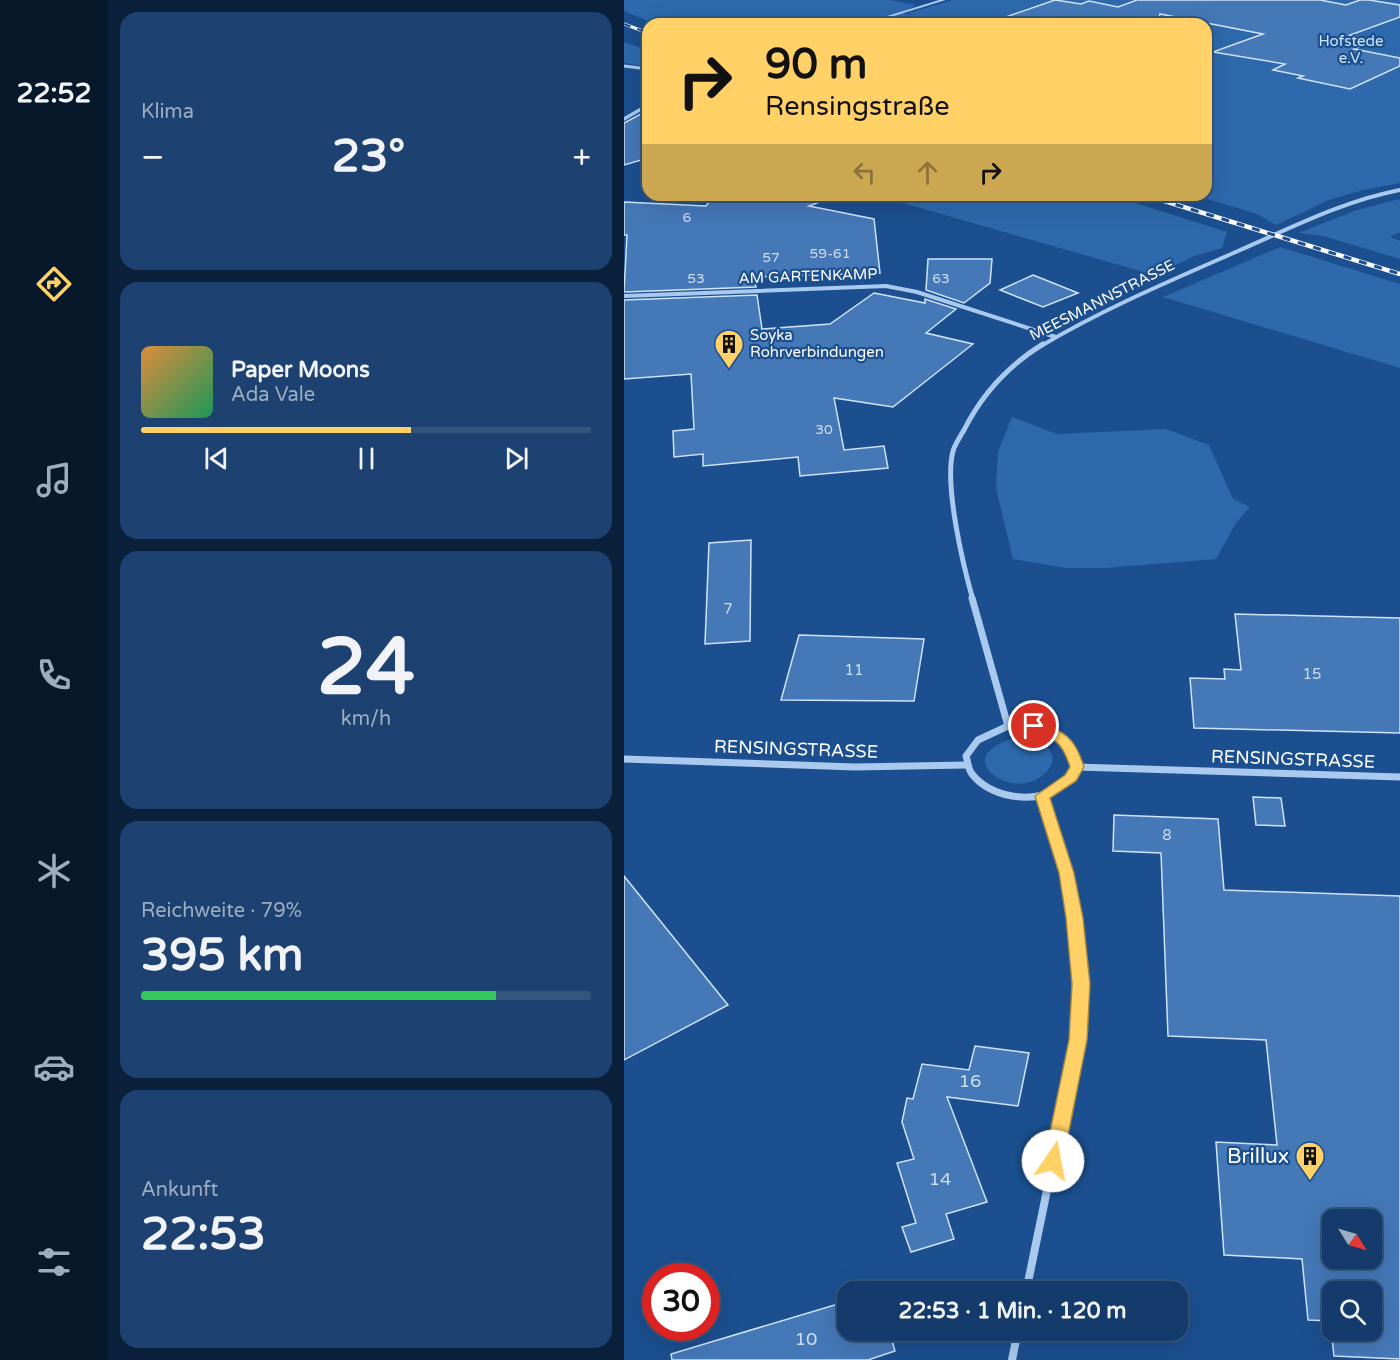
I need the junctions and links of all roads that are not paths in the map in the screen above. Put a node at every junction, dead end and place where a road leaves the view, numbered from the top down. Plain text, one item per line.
1 (944, 0) edge
2 (883, 18) edge
3 (624, 66) edge
4 (642, 68) edge
5 (642, 108) edge
6 (624, 118) edge
7 (1400, 190) edge
8 (624, 296) edge
9 (1056, 337) junction
10 (1008, 726) junction
11 (624, 759) edge
12 (966, 765) junction
13 (1077, 767) junction
14 (1400, 777) edge
15 (1042, 796) junction
16 (1028, 1281) edge
17 (1016, 1341) edge
18 (1012, 1360) edge

1 - 2 street
3 - 4 street
5 - 6 street
7 - 9 street, MEESMANNSTRASSE
8 - 9 street, AM GARTENKAMP
9 - 10 street, MEESMANNSTRASSE
10 - 12 street
10 - 13 street
11 - 12 street, RENSINGSTRASSE
12 - 15 street
13 - 14 street, RENSINGSTRASSE
13 - 15 street
15 - 16 street
17 - 18 street

